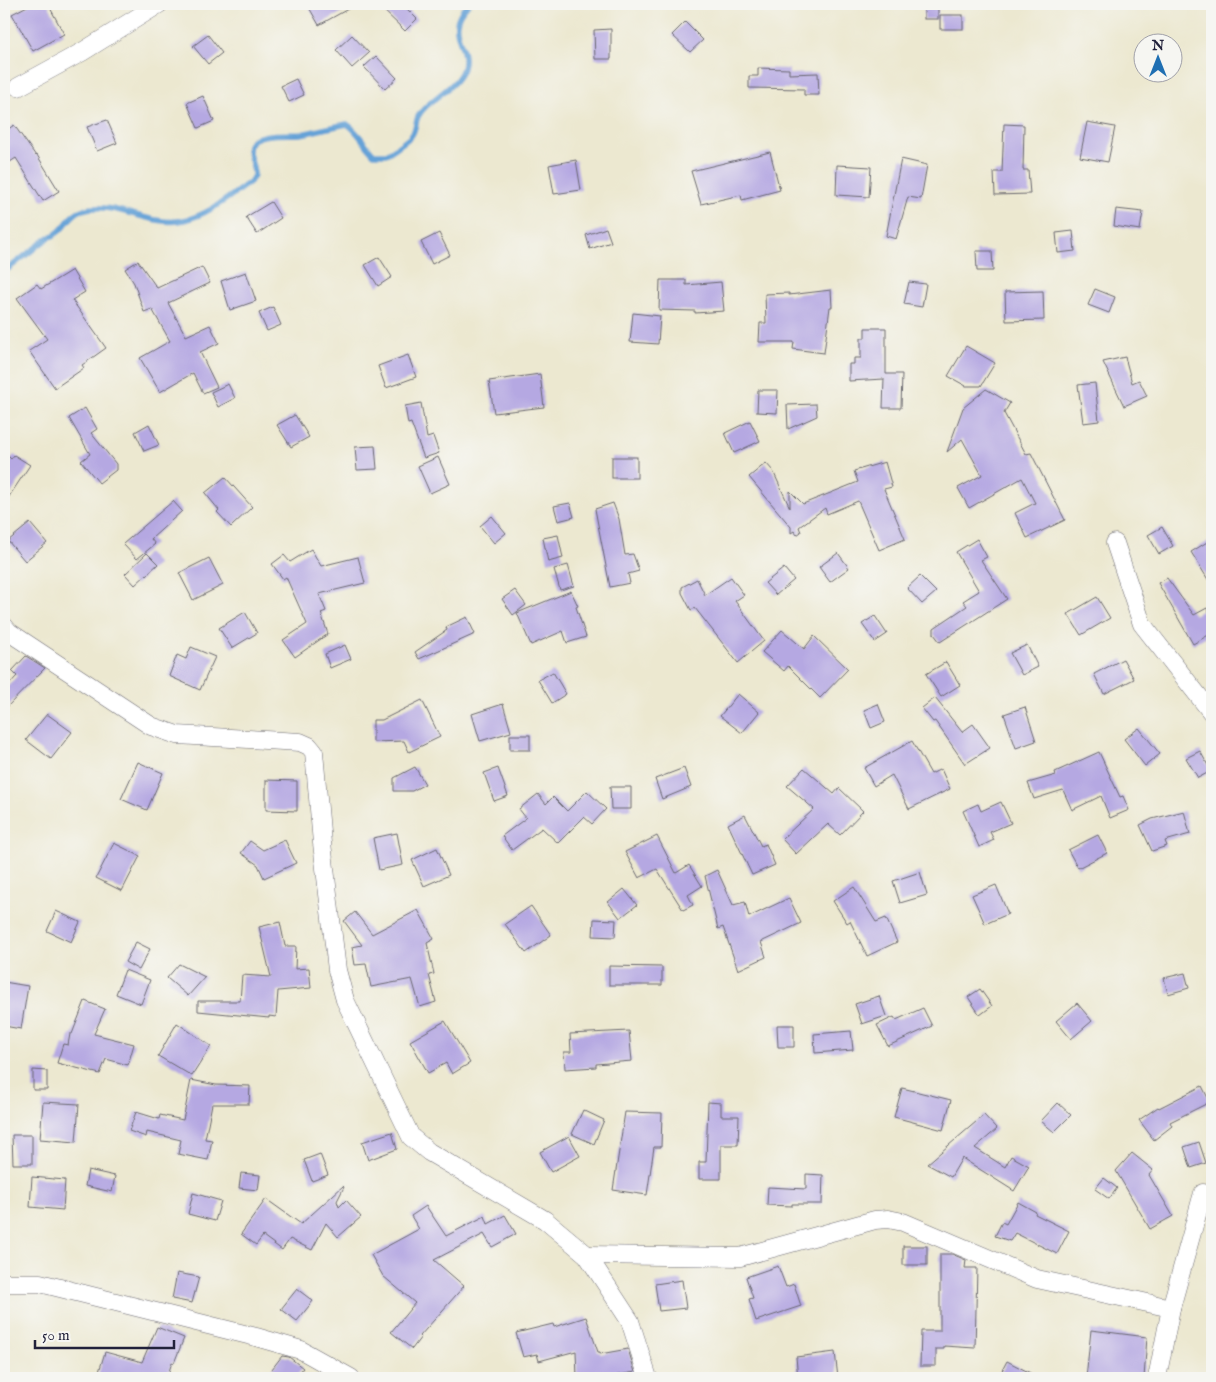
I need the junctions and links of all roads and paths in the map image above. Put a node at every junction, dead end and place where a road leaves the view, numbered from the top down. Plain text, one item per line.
1 (159, 4) edge
2 (18, 87) dead end
3 (1115, 543) dead end
4 (4, 626) edge
5 (1212, 713) edge
6 (1203, 1193) dead end
7 (588, 1255) junction
8 (4, 1283) edge
9 (1171, 1308) junction
10 (351, 1378) edge
11 (648, 1378) edge
12 (1157, 1378) edge

1 - 2 street
3 - 5 street
4 - 7 street
6 - 9 street
7 - 9 street
7 - 11 street
8 - 10 street
9 - 12 street

